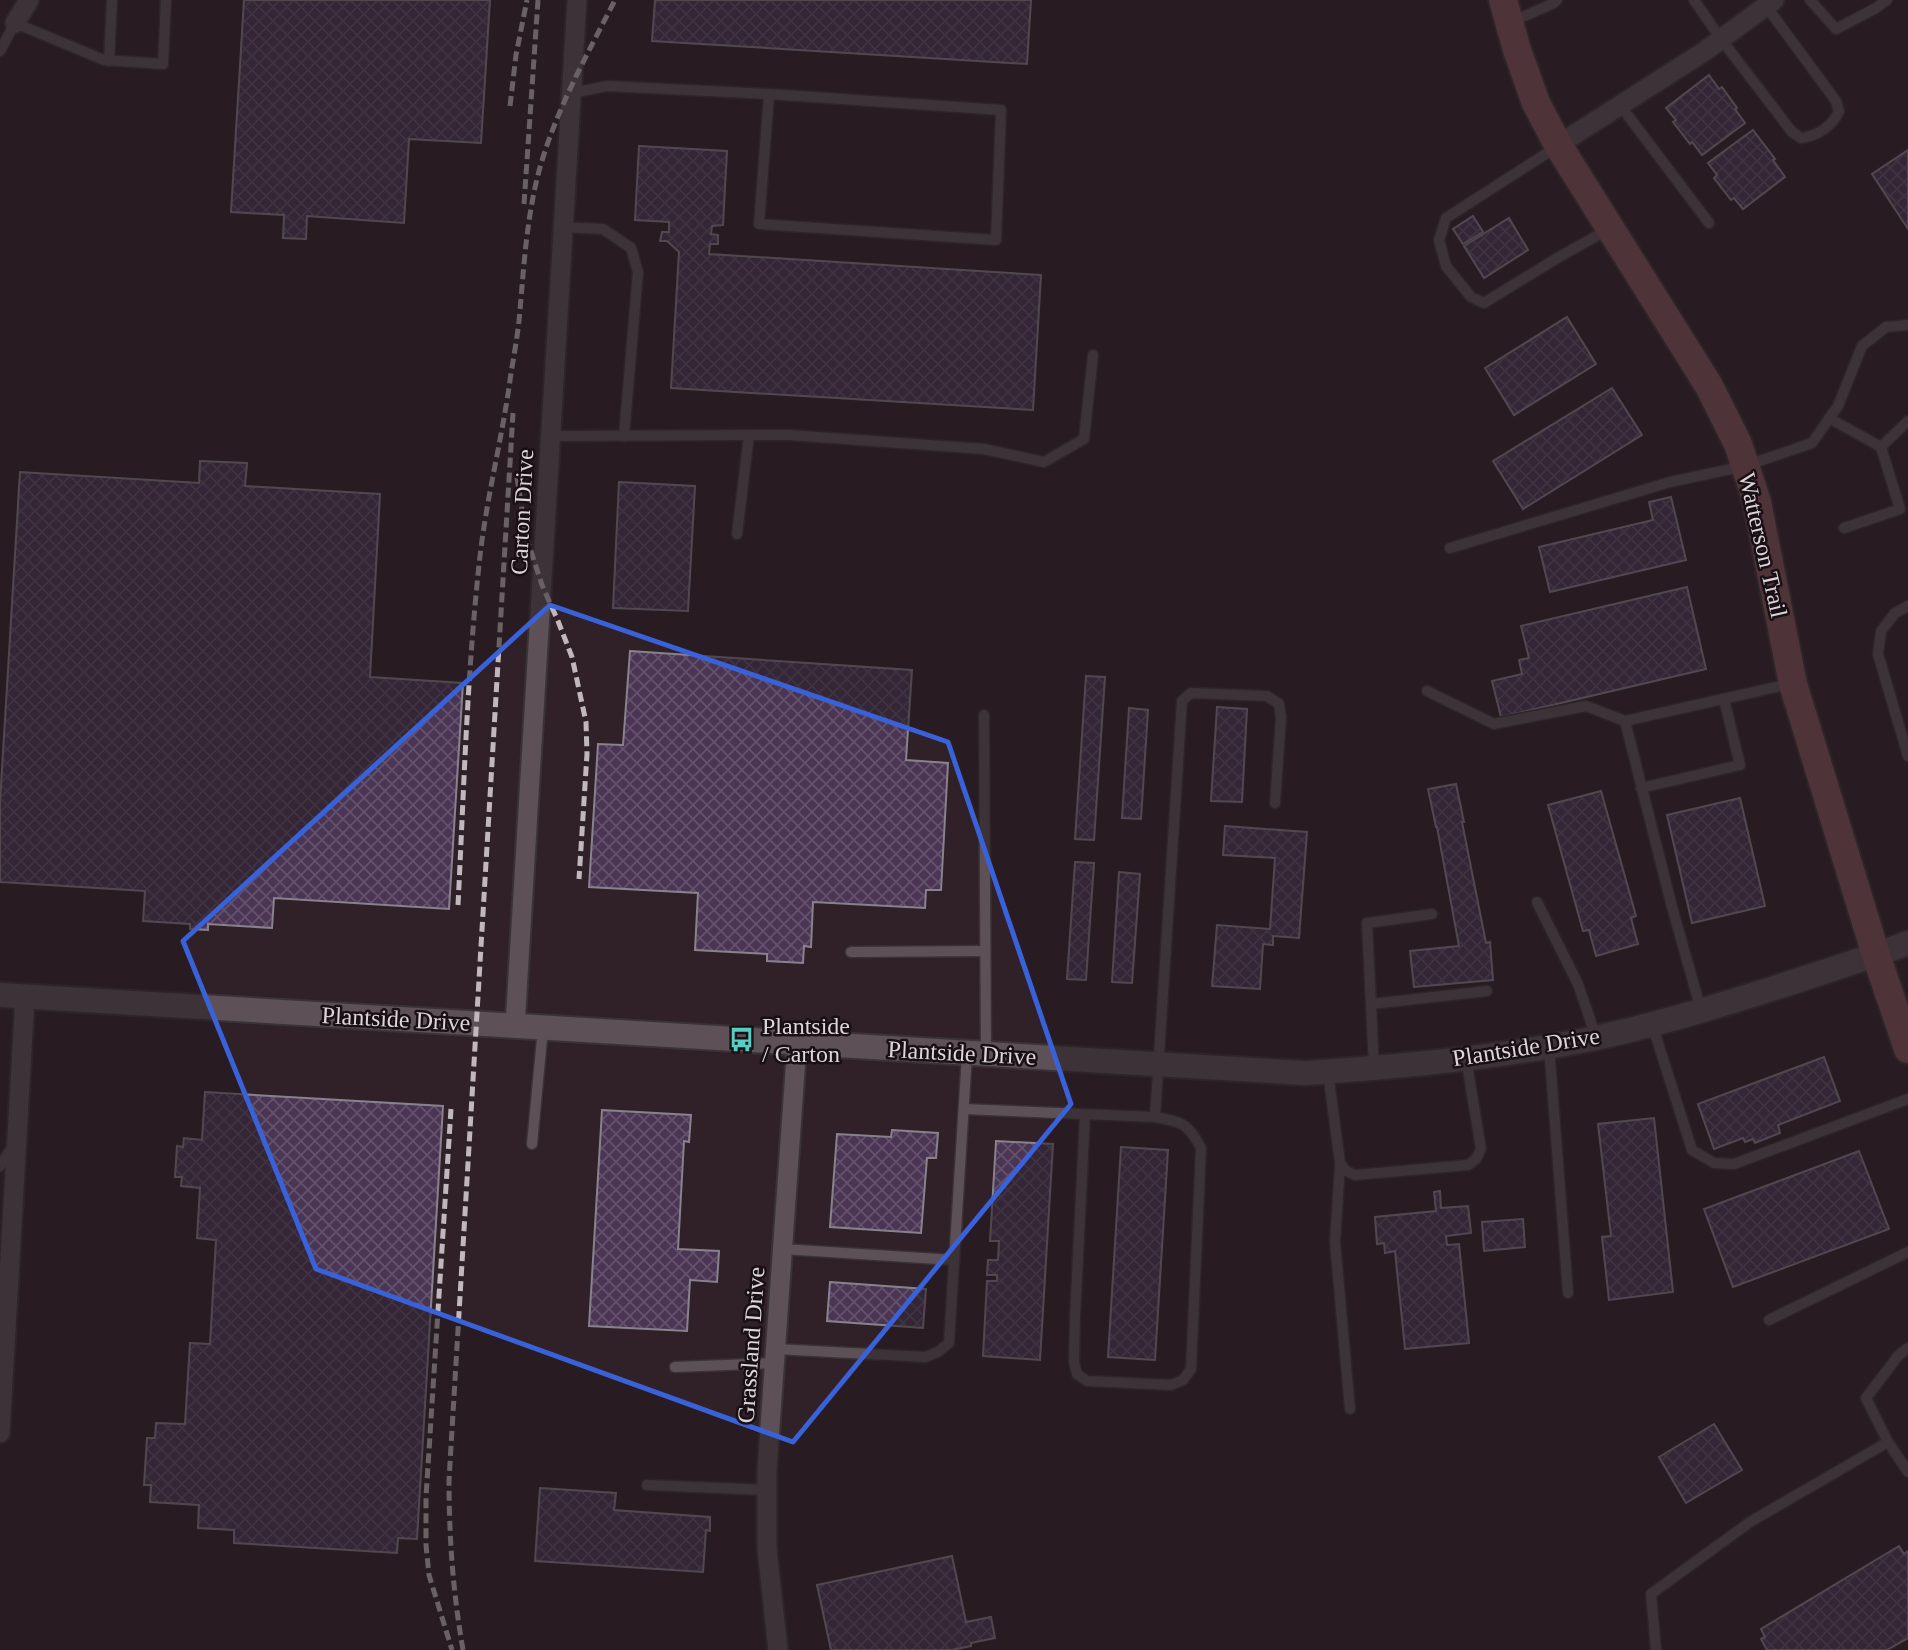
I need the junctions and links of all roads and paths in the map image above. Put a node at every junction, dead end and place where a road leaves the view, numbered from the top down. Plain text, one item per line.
1 (29, 0) edge
2 (112, 0) edge
3 (166, 0) edge
4 (577, 0) edge
5 (1557, 0) edge
6 (1694, 0) edge
7 (1810, 0) edge
8 (1888, 0) edge
9 (1770, 3) edge
10 (1506, 11) edge
11 (15, 23) junction
12 (1721, 39) junction
13 (0, 51) edge
14 (109, 61) junction
15 (572, 93) junction
16 (769, 94) junction
17 (1620, 105) junction
18 (1559, 145) junction
19 (1709, 223) dead end
20 (564, 227) junction
21 (1611, 229) junction
22 (1908, 325) edge
23 (1093, 355) dead end
24 (1829, 418) junction
25 (1908, 421) edge
26 (749, 435) junction
27 (551, 436) junction
28 (624, 436) junction
29 (1881, 447) junction
30 (1745, 466) junction
31 (1844, 528) dead end
32 (737, 534) dead end
33 (1450, 548) dead end
34 (1908, 606) edge
35 (1793, 684) junction
36 (1427, 691) dead end
37 (1724, 699) junction
38 (984, 715) dead end
39 (1625, 721) junction
40 (1908, 756) edge
41 (1641, 788) junction
42 (1275, 803) dead end
43 (1537, 902) dead end
44 (1432, 914) dead end
45 (1908, 943) edge
46 (985, 951) junction
47 (851, 952) dead end
48 (1876, 955) junction
49 (1487, 991) dead end
50 (0, 995) edge
51 (25, 997) junction
52 (1371, 1004) junction
53 (1701, 1011) junction
54 (1652, 1024) junction
55 (515, 1026) junction
56 (543, 1028) junction
57 (1596, 1038) junction
58 (797, 1044) junction
59 (1549, 1046) junction
60 (1908, 1049) edge
61 (977, 1054) junction
62 (1466, 1057) junction
63 (1159, 1065) junction
64 (1375, 1069) junction
65 (1328, 1072) junction
66 (1908, 1099) edge
67 (964, 1109) junction
68 (1085, 1115) junction
69 (1155, 1117) junction
70 (17, 1139) junction
71 (532, 1144) dead end
72 (1340, 1163) junction
73 (0, 1166) edge
74 (782, 1249) junction
75 (1908, 1252) edge
76 (954, 1260) junction
77 (1568, 1293) dead end
78 (1769, 1320) dead end
79 (1908, 1348) edge
80 (2, 1349) edge
81 (775, 1356) junction
82 (675, 1367) dead end
83 (1350, 1409) dead end
84 (0, 1433) edge
85 (1888, 1442) junction
86 (1908, 1472) edge
87 (647, 1485) dead end
88 (767, 1490) junction
89 (778, 1650) edge
90 (1656, 1650) edge

1 - 11 street
2 - 14 lane
3 - 14 lane
4 - 15 street, Carton Drive
5 - 10 lane
6 - 12 lane
7 - 8 lane
9 - 12 street
9 - 12 lane
10 - 18 main road, Watterson Trail
11 - 13 lane
11 - 14 lane
12 - 17 street
15 - 16 lane
15 - 20 street, Carton Drive
16 - 16 lane
17 - 18 street
17 - 19 lane
18 - 21 main road, Watterson Trail
18 - 21 lane
20 - 27 street, Carton Drive
20 - 28 lane
21 - 30 main road, Watterson Trail
22 - 24 lane
23 - 26 lane
24 - 29 lane
24 - 30 lane
25 - 29 lane
26 - 28 lane
26 - 32 lane
27 - 28 lane
27 - 55 street, Carton Drive
29 - 31 lane
30 - 33 lane
30 - 35 main road, Watterson Trail
34 - 40 lane
35 - 37 lane
35 - 48 main road, Watterson Trail
36 - 39 lane
37 - 39 lane
37 - 41 lane
38 - 46 lane
39 - 41 lane
41 - 53 lane
42 - 63 lane
43 - 57 lane
44 - 52 lane
45 - 48 street, Plantside Drive
46 - 47 lane
46 - 61 lane
48 - 53 street, Plantside Drive
48 - 60 main road, Watterson Trail
49 - 52 lane
50 - 51 street, Plantside Drive
51 - 55 street, Plantside Drive
51 - 70 street
52 - 64 lane
53 - 54 street, Plantside Drive
54 - 57 street, Plantside Drive
54 - 66 lane
55 - 56 street, Plantside Drive
56 - 58 street, Plantside Drive
56 - 71 lane
57 - 59 street, Plantside Drive
58 - 61 street, Plantside Drive
58 - 74 street, Grassland Drive
59 - 62 street, Plantside Drive
59 - 77 lane
61 - 63 street, Plantside Drive
61 - 67 lane
62 - 64 street, Plantside Drive
62 - 72 lane
63 - 65 street, Plantside Drive
63 - 69 lane
64 - 65 street, Plantside Drive
65 - 72 lane
67 - 68 lane
67 - 76 lane
68 - 69 lane
68 - 69 lane
70 - 73 lane
70 - 80 street
72 - 83 lane
74 - 76 lane
74 - 81 street, Grassland Drive
75 - 78 lane
76 - 81 lane
79 - 85 lane
80 - 84 street
81 - 82 lane
81 - 88 street, Grassland Drive
85 - 86 lane
85 - 90 lane
87 - 88 lane
88 - 89 street, Grassland Drive

